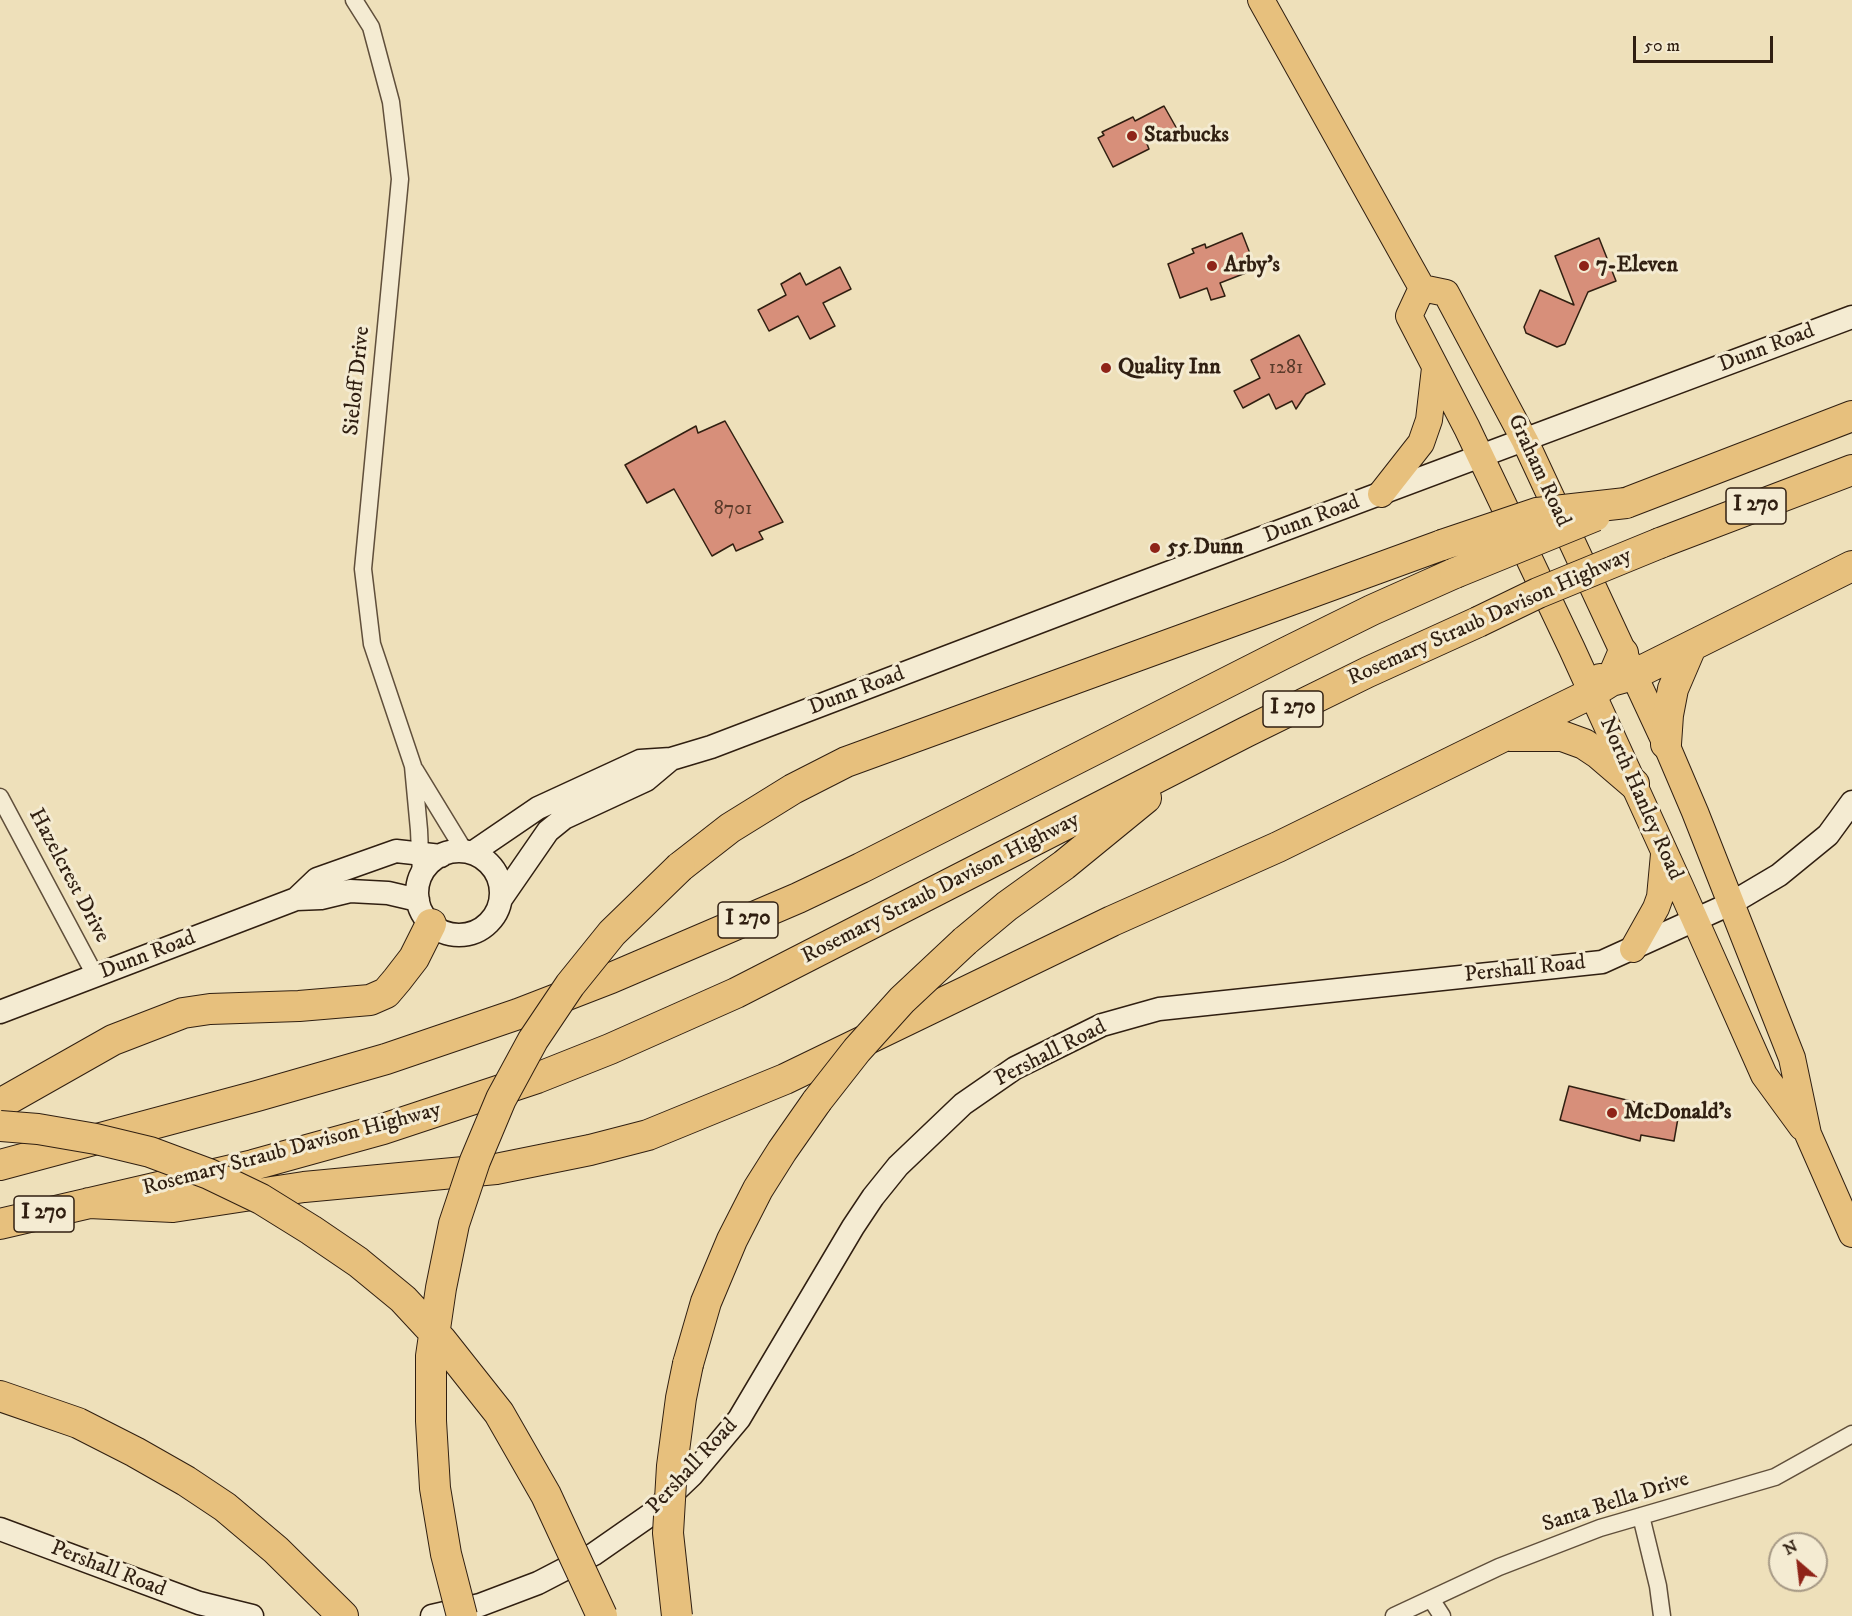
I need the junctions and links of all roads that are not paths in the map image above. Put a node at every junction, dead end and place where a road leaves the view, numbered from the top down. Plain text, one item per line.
1 (354, 0) edge
2 (1261, 0) edge
3 (1422, 288) junction
4 (1852, 317) edge
5 (1436, 368) junction
6 (1852, 416) edge
7 (1525, 441) junction
8 (1480, 457) junction
9 (1852, 470) edge
10 (1381, 494) junction
11 (1626, 503) junction
12 (1852, 566) edge
13 (1691, 647) junction
14 (1609, 676) junction
15 (1504, 736) junction
16 (1666, 744) junction
17 (670, 759) junction
18 (1195, 759) junction
19 (413, 766) junction
20 (1634, 784) junction
21 (0, 797) edge
22 (1852, 802) edge
23 (1664, 850) junction
24 (468, 853) junction
25 (431, 854) junction
26 (296, 899) junction
27 (501, 899) junction
28 (1730, 904) junction
29 (424, 912) junction
30 (1695, 921) junction
31 (1633, 949) junction
32 (96, 977) junction
33 (0, 1012) edge
34 (0, 1104) edge
35 (0, 1126) edge
36 (1808, 1134) junction
37 (0, 1166) edge
38 (89, 1203) junction
39 (0, 1224) edge
40 (1852, 1234) edge
41 (0, 1396) edge
42 (1852, 1434) edge
43 (1641, 1516) junction
44 (0, 1529) edge
45 (1431, 1599) junction
46 (252, 1616) edge
47 (343, 1616) edge
48 (432, 1616) edge
49 (462, 1616) edge
50 (602, 1616) edge
51 (677, 1616) edge
52 (1394, 1616) edge
53 (1442, 1616) edge
54 (1662, 1616) edge

1 - 19 street, Sieloff Drive
2 - 3 main road
3 - 5 main road, Graham Road
3 - 7 main road, Graham Road
4 - 7 street, Dunn Road
5 - 8 main road, Graham Road
5 - 10 main road
6 - 11 highway, I 270
7 - 8 street, Dunn Road
7 - 14 main road, Graham Road
8 - 10 street, Dunn Road
8 - 14 main road, North Hanley Road
9 - 18 highway, Rosemary Straub Davison Highway / I 270, bridge
10 - 17 street, Dunn Road
11 - 37 highway, I 270, bridge
11 - 49 highway, bridge
12 - 13 highway
13 - 14 highway
13 - 16 highway
14 - 15 highway
14 - 16 main road, North Hanley Road
14 - 20 main road, North Hanley Road
15 - 20 highway
15 - 38 highway
16 - 28 main road, North Hanley Road
17 - 24 street, Dunn Road
17 - 27 street, Dunn Road
18 - 38 highway, Rosemary Straub Davison Highway / I 270
18 - 51 highway, bridge
19 - 24 street, Sieloff Drive
19 - 25 street, Sieloff Drive
20 - 23 main road, North Hanley Road
21 - 32 street, Hazelcrest Drive
22 - 28 street, Pershall Road
23 - 30 main road, North Hanley Road
23 - 31 main road
24 - 25 street
24 - 27 street
25 - 26 street, Dunn Road
25 - 29 street
26 - 29 street, Dunn Road
26 - 32 street, Dunn Road
27 - 29 street
28 - 30 street, Pershall Road
28 - 36 main road, North Hanley Road
29 - 34 highway
30 - 31 street, Pershall Road
30 - 36 main road, North Hanley Road
31 - 48 street, Pershall Road
32 - 33 street, Dunn Road
35 - 50 highway, bridge
36 - 40 main road, North Hanley Road
38 - 39 highway, Rosemary Straub Davison Highway / I 270
41 - 47 highway
42 - 43 street, Santa Bella Drive
43 - 45 street, Santa Bella Drive
43 - 54 street
44 - 46 street, Pershall Road
45 - 52 street, Santa Bella Drive
45 - 53 street

